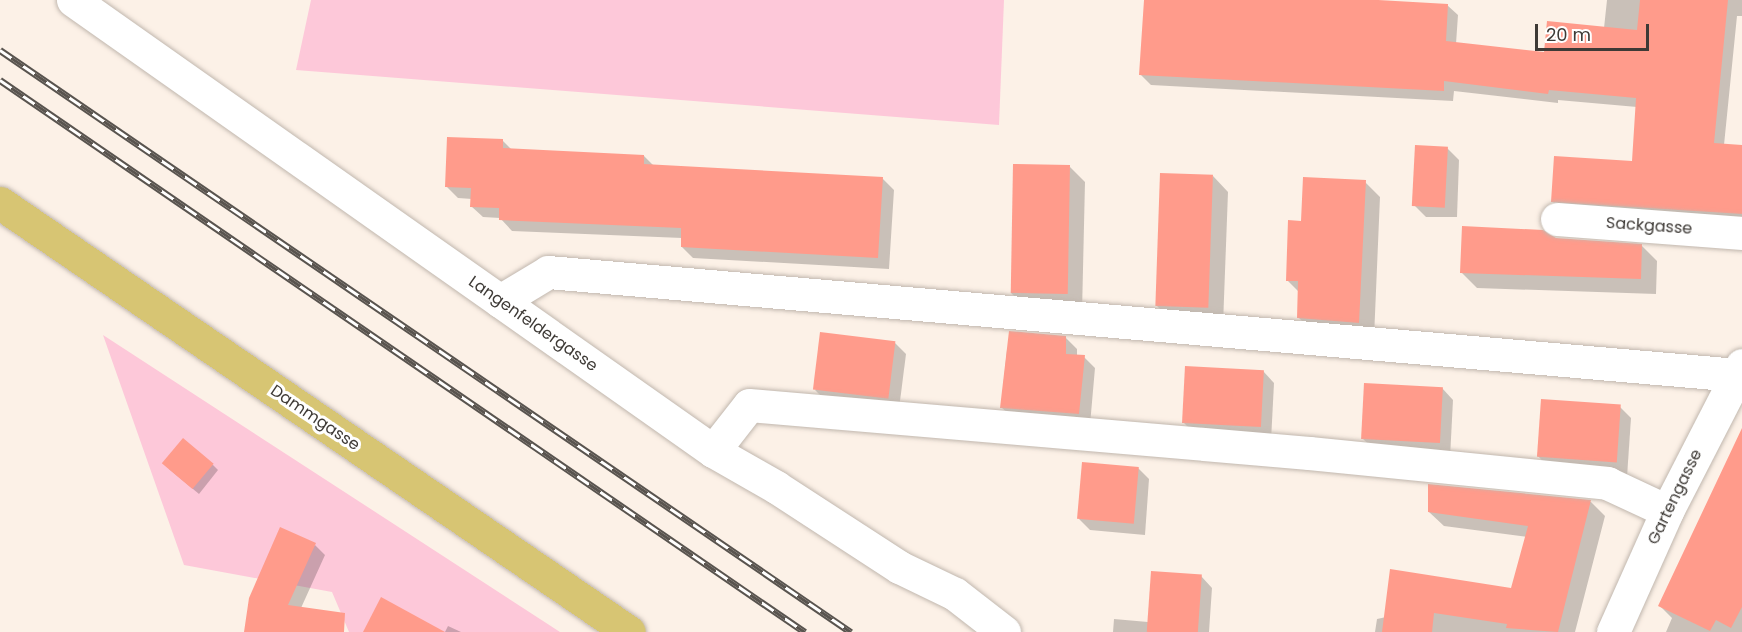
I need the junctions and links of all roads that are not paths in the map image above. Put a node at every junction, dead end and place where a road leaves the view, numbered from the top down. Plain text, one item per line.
1 (73, 0) edge
2 (0, 203) edge
3 (1557, 219) dead end
4 (1742, 233) edge
5 (500, 301) junction
6 (1739, 370) edge
7 (714, 451) junction
8 (1667, 511) junction
9 (630, 632) edge
10 (1004, 632) edge
11 (1613, 632) edge

1 - 5 street, Langenfeldergasse
2 - 9 main road, Dammgasse
3 - 4 street, Sackgasse
5 - 6 street
5 - 7 street, Langenfeldergasse
6 - 8 street, Gartengasse
7 - 8 street
7 - 10 street, Langenfeldergasse
8 - 11 street, Gartengasse

